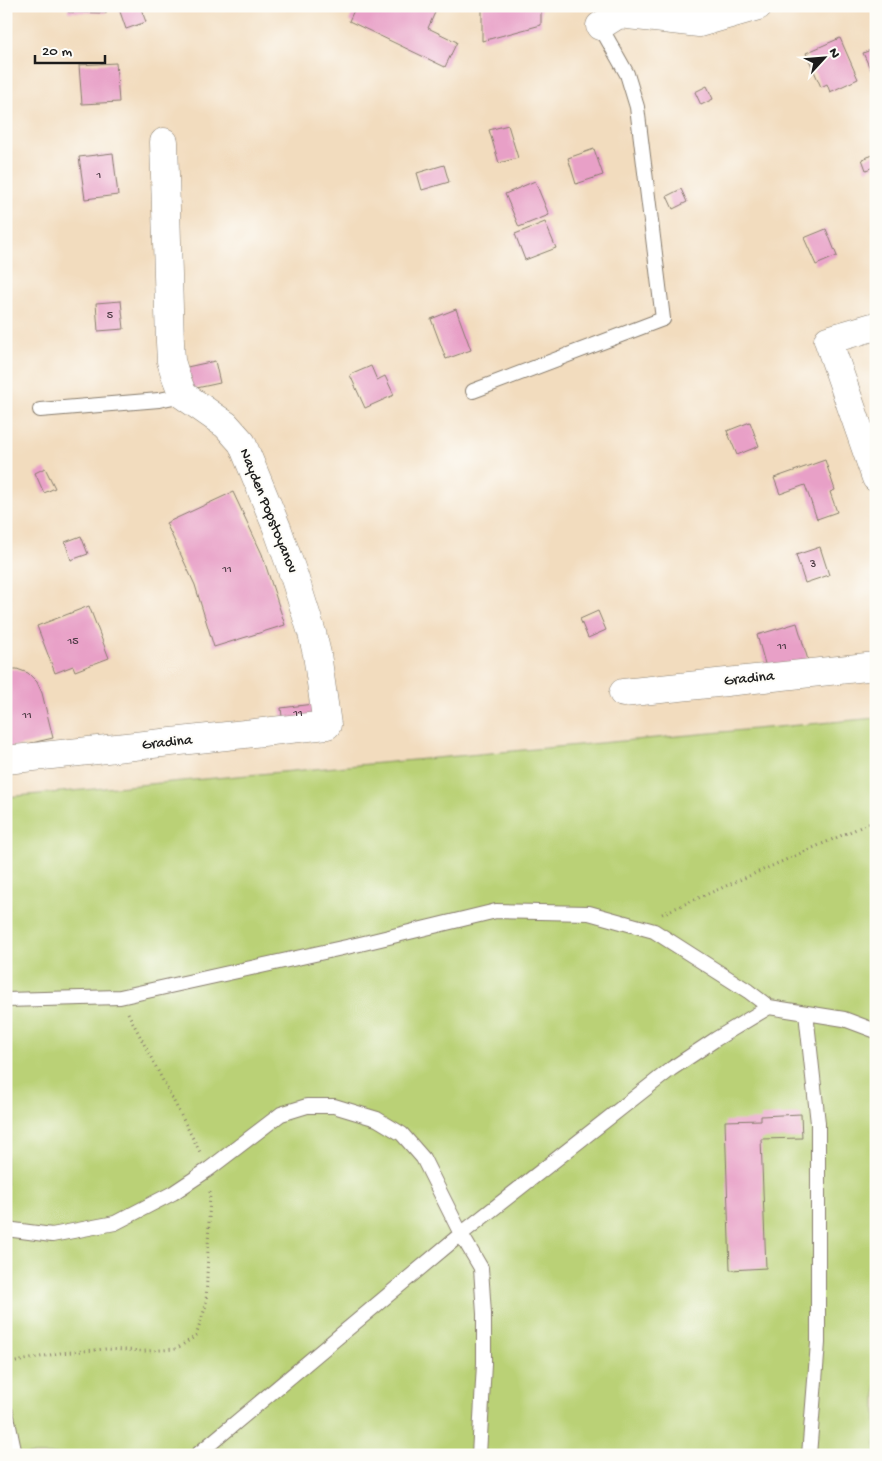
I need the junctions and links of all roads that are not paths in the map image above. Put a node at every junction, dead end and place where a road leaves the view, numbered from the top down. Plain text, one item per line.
1 (758, 6) edge
2 (600, 26) joint
3 (164, 142) dead end
4 (876, 326) edge
5 (473, 392) dead end
6 (183, 394) junction
7 (40, 410) dead end
8 (876, 478) edge
9 (876, 666) edge
10 (623, 693) dead end
11 (327, 725) joint
12 (6, 760) edge
13 (6, 1000) edge
14 (769, 1007) junction
15 (806, 1013) junction
16 (876, 1031) edge
17 (6, 1229) edge
18 (461, 1234) junction
19 (6, 1412) edge
20 (14, 1455) edge
21 (197, 1455) edge
22 (479, 1455) edge
23 (809, 1455) edge

1 - 2 street
2 - 5 lane
3 - 6 street
4 - 8 street
6 - 7 lane
6 - 11 street, Nayden Popstoyanov
9 - 10 street, Gradina
11 - 12 street, Gradina
13 - 14 lane
14 - 15 lane
14 - 18 lane
15 - 16 lane
15 - 23 lane
17 - 18 lane
18 - 21 lane
18 - 22 lane
19 - 20 lane

